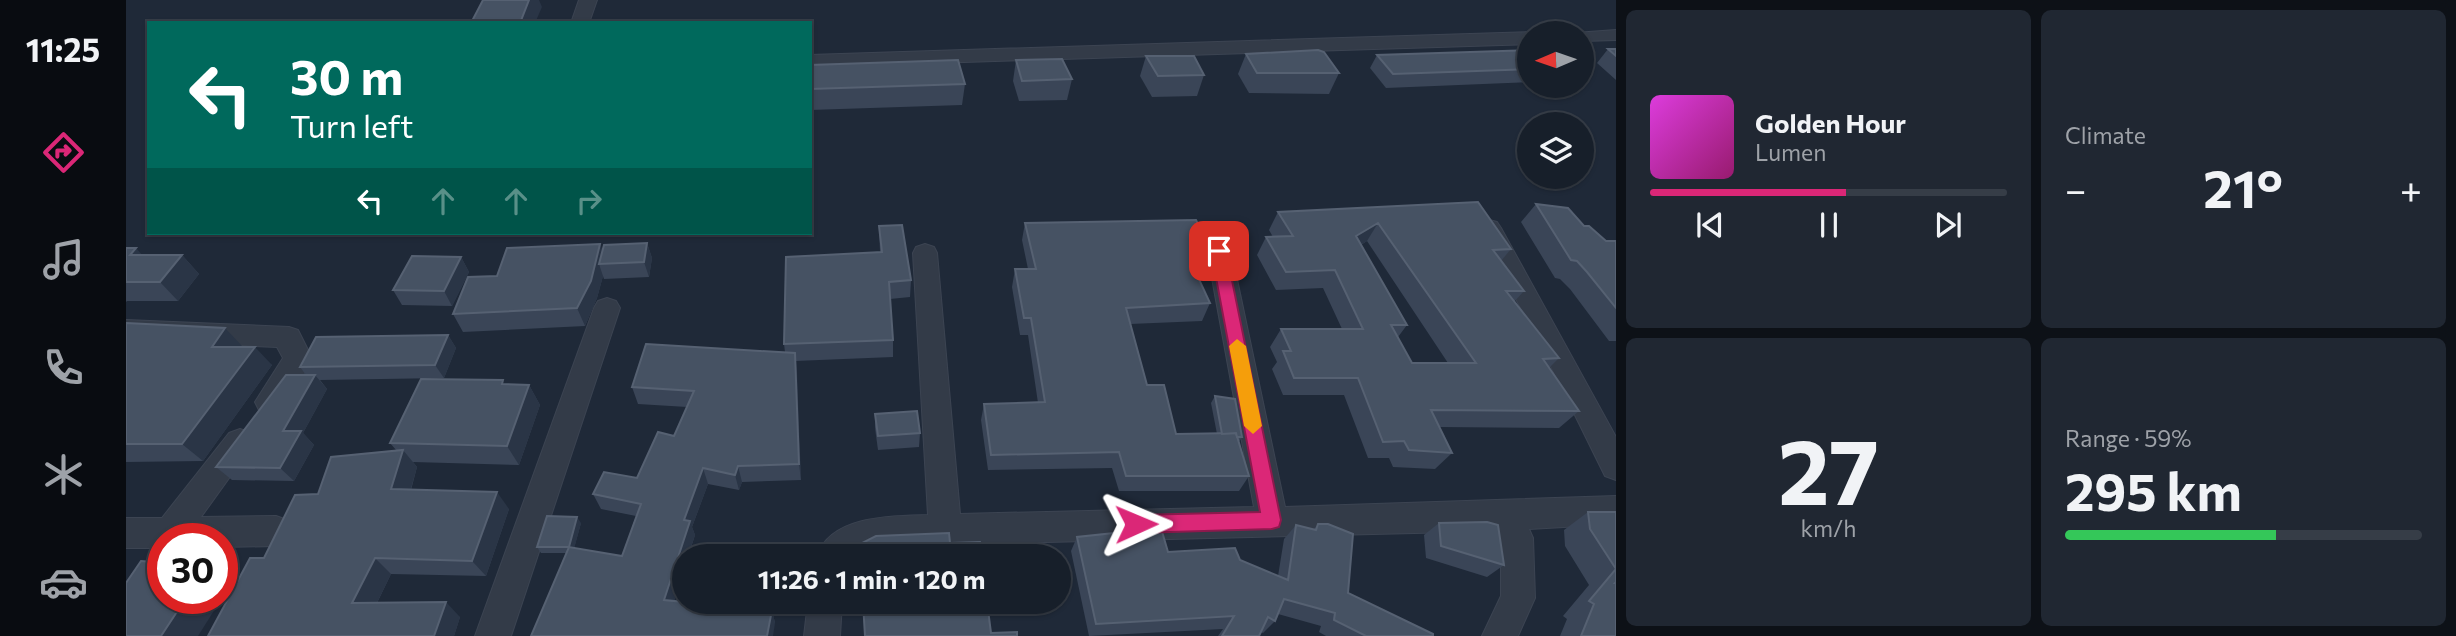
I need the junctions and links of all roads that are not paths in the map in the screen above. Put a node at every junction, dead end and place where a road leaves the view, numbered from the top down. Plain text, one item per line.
1 (588, 0) edge
2 (581, 21) edge
3 (1616, 35) edge
4 (1594, 36) edge
5 (1517, 38) edge
6 (812, 61) edge
7 (1489, 229) edge
8 (1219, 251) dead end
9 (925, 253) dead end
10 (607, 307) dead end
11 (126, 330) edge
12 (1616, 467) edge
13 (1616, 510) edge
14 (1506, 516) junction
15 (1272, 520) junction
16 (177, 523) edge
17 (945, 530) junction
18 (238, 531) edge
19 (276, 531) edge
20 (126, 533) edge
21 (147, 533) edge
22 (848, 544) edge
23 (824, 614) edge
24 (493, 636) edge
25 (822, 636) edge
26 (1500, 636) edge

1 - 2 street
3 - 4 street
5 - 6 street
7 - 12 street
8 - 15 street
9 - 17 street
10 - 24 street
11 - 16 street
13 - 14 street
14 - 15 street
14 - 26 street
15 - 17 street
17 - 22 street
18 - 19 street
20 - 21 street
23 - 25 street

